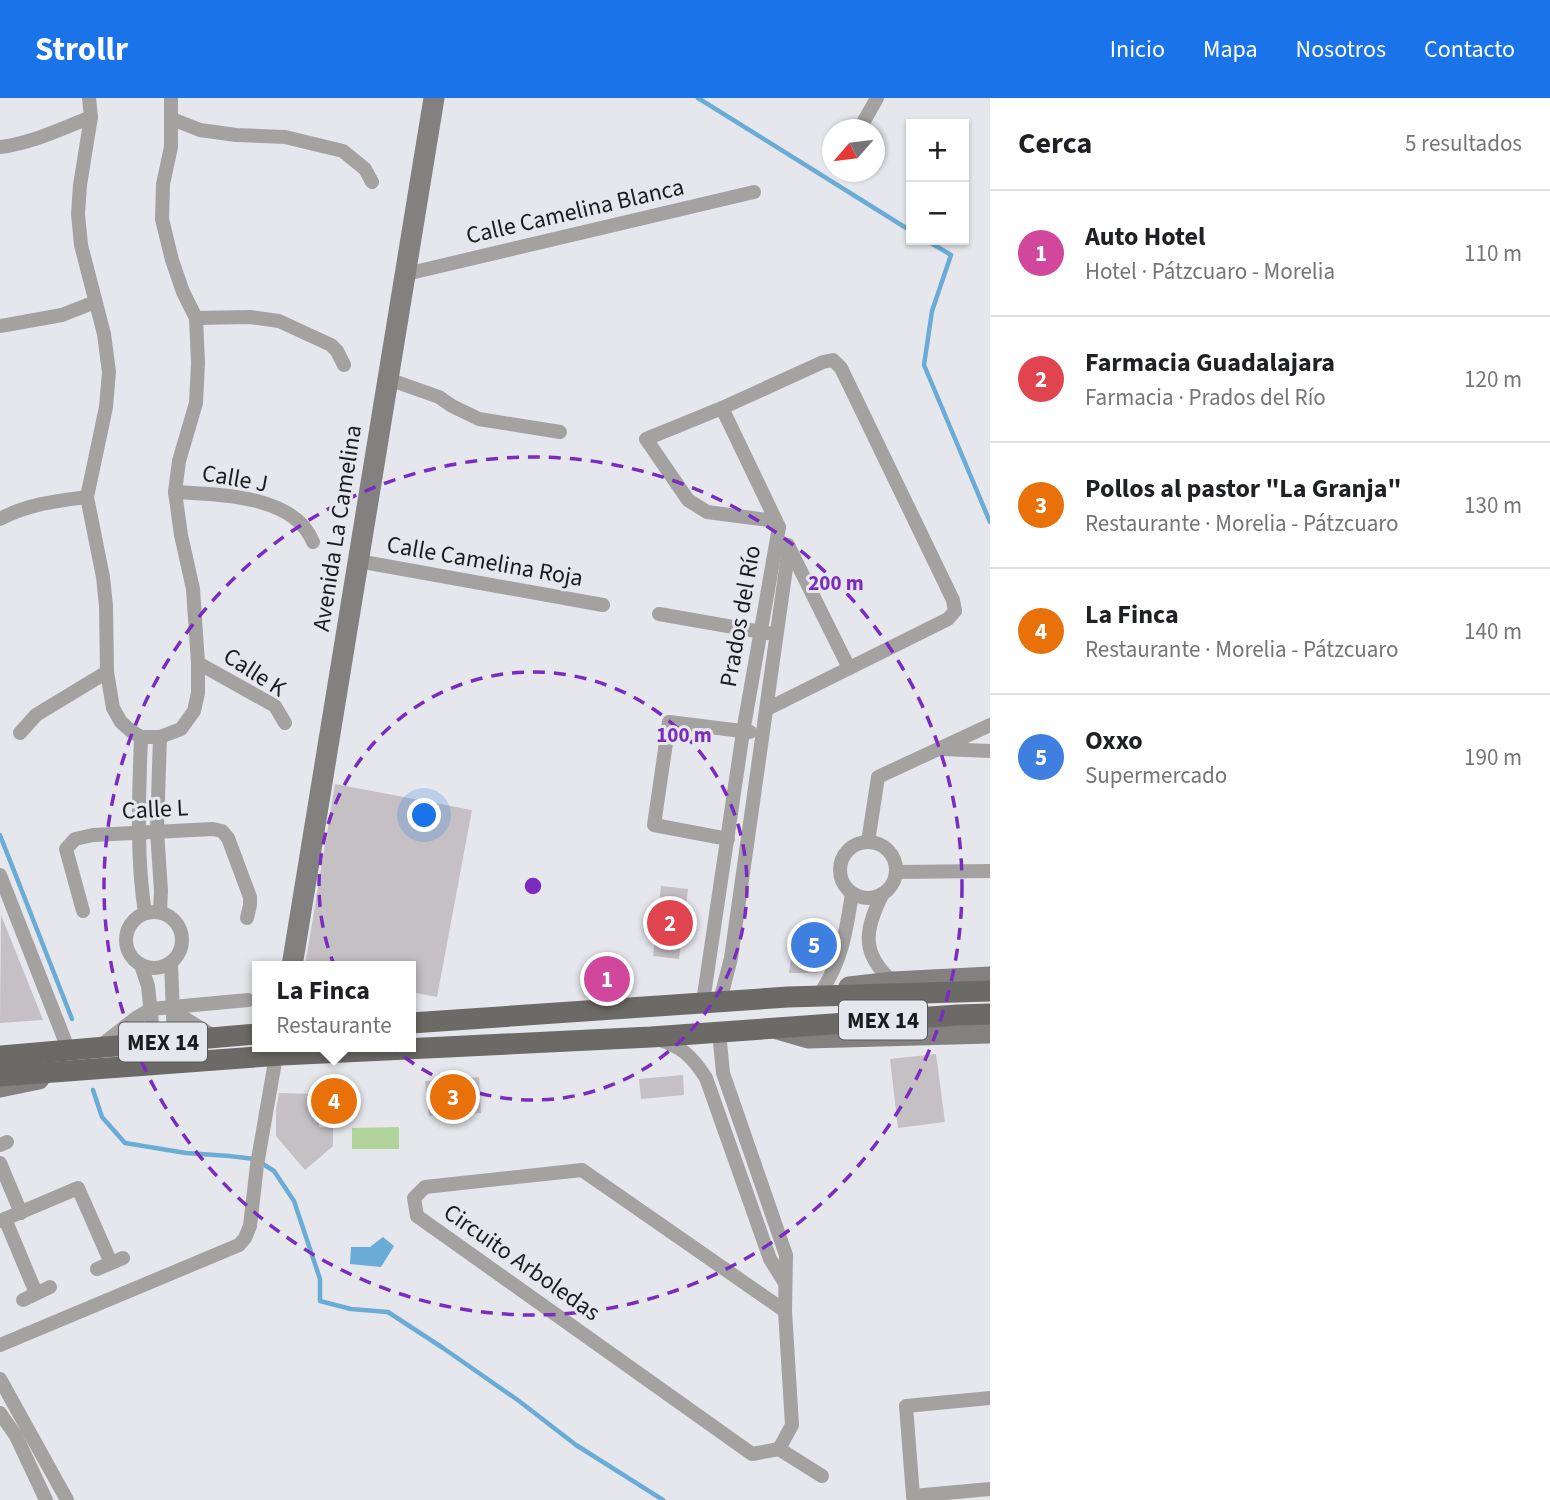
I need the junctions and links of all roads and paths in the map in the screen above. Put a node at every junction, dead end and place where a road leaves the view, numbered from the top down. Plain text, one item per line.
1 (89, 98) edge
2 (171, 98) edge
3 (434, 98) edge
4 (877, 98) edge
5 (90, 117) junction
6 (172, 119) junction
7 (865, 119) edge
8 (0, 147) edge
9 (372, 182) dead end
10 (754, 192) dead end
11 (406, 274) junction
12 (95, 302) junction
13 (196, 318) junction
14 (0, 326) edge
15 (344, 365) dead end
16 (388, 379) junction
17 (722, 408) junction
18 (560, 432) dead end
19 (175, 492) junction
20 (87, 496) junction
21 (0, 519) edge
22 (778, 524) junction
23 (313, 542) dead end
24 (789, 547) junction
25 (358, 561) junction
26 (603, 605) dead end
27 (659, 614) dead end
28 (760, 632) junction
29 (776, 634) junction
30 (198, 663) junction
31 (849, 668) junction
32 (107, 672) junction
33 (767, 709) junction
34 (285, 723) dead end
35 (990, 725) edge
36 (743, 732) junction
37 (20, 733) dead end
38 (762, 733) junction
39 (141, 737) junction
40 (160, 737) junction
41 (941, 749) junction
42 (990, 751) edge
43 (157, 831) junction
44 (138, 834) junction
45 (728, 839) junction
46 (868, 842) junction
47 (990, 871) edge
48 (897, 872) junction
49 (0, 875) edge
50 (852, 894) junction
51 (882, 895) junction
52 (83, 911) dead end
53 (153, 913) junction
54 (247, 918) dead end
55 (293, 961) edge
56 (171, 963) junction
57 (141, 965) junction
58 (990, 977) edge
59 (893, 982) junction
60 (823, 989) junction
61 (990, 991) edge
62 (789, 997) junction
63 (248, 1000) dead end
64 (712, 1002) junction
65 (151, 1009) junction
66 (173, 1009) junction
67 (990, 1014) edge
68 (416, 1023) edge
69 (775, 1028) junction
70 (719, 1032) junction
71 (990, 1033) edge
72 (252, 1034) edge
73 (215, 1037) junction
74 (651, 1037) junction
75 (164, 1042) junction
76 (96, 1049) junction
77 (416, 1049) edge
78 (69, 1051) junction
79 (355, 1052) edge
80 (0, 1056) edge
81 (276, 1056) junction
82 (60, 1071) junction
83 (0, 1076) edge
84 (0, 1087) edge
85 (729, 1091) junction
86 (712, 1097) junction
87 (0, 1163) edge
88 (21, 1213) junction
89 (2, 1220) edge
90 (110, 1264) dead end
91 (785, 1283) junction
92 (37, 1293) dead end
93 (785, 1311) junction
94 (0, 1345) edge
95 (0, 1379) edge
96 (990, 1398) edge
97 (2, 1418) edge
98 (779, 1449) junction
99 (822, 1476) dead end
100 (990, 1489) edge
101 (914, 1498) edge
102 (46, 1500) edge
103 (67, 1500) edge

1 - 5 street
2 - 6 street
3 - 11 street, Avenida La Camelina
4 - 7 street
5 - 8 street
5 - 12 street
6 - 9 street
6 - 13 street
10 - 11 street, Calle Camelina Blanca
11 - 16 street, Avenida La Camelina
12 - 14 street
12 - 20 street
13 - 15 street
13 - 19 street
16 - 18 street
16 - 25 street, Avenida La Camelina
17 - 22 street
17 - 22 street
17 - 31 street
19 - 23 street, Calle J
19 - 30 street
20 - 21 street
20 - 32 street
22 - 24 street
22 - 28 street, Prados del Río
24 - 29 street
24 - 31 street
25 - 26 street, Calle Camelina Roja
25 - 55 street, Avenida La Camelina
27 - 28 street
28 - 29 street
28 - 36 street, Prados del Río
29 - 33 street
30 - 34 street, Calle K
30 - 40 street
31 - 33 street
32 - 37 street
32 - 39 street
33 - 38 street
35 - 41 street
36 - 38 street
36 - 45 street, Prados del Río
36 - 45 street
38 - 64 street
39 - 40 street
39 - 44 street
40 - 43 street
41 - 42 street
41 - 46 street
43 - 44 street, Calle L
43 - 53 street
43 - 54 street, Calle L
44 - 52 street, Calle L
44 - 53 street
45 - 64 street, Prados del Río
46 - 48 street
46 - 50 street
47 - 48 street
48 - 51 street
49 - 78 street
50 - 51 street
50 - 60 street
51 - 59 street
53 - 56 street
53 - 57 street
56 - 57 street
56 - 66 street
57 - 65 street
58 - 59 street
59 - 60 street
60 - 62 street
61 - 62 main road, MEX 14
62 - 64 main road, MEX 14
63 - 66 street
64 - 68 main road, MEX 14
65 - 66 street
65 - 75 street
65 - 76 street
66 - 73 street
66 - 75 street
67 - 69 main road, MEX 14
69 - 70 main road, MEX 14
69 - 71 street
70 - 74 main road, MEX 14
70 - 85 street
72 - 73 main road, MEX 14
73 - 75 main road, MEX 14
74 - 77 main road, MEX 14
74 - 86 street
75 - 76 main road, MEX 14
76 - 78 main road, MEX 14
78 - 80 main road, MEX 14
79 - 81 main road, MEX 14
81 - 82 main road, MEX 14
81 - 94 street
82 - 83 main road
82 - 84 street
85 - 86 street
85 - 91 street
86 - 91 street
87 - 88 street
88 - 89 street
88 - 90 street
89 - 92 street
91 - 93 street
93 - 98 street
93 - 98 street, Circuito Arboledas
95 - 103 street
96 - 101 street
97 - 102 street
98 - 99 street
100 - 101 street

